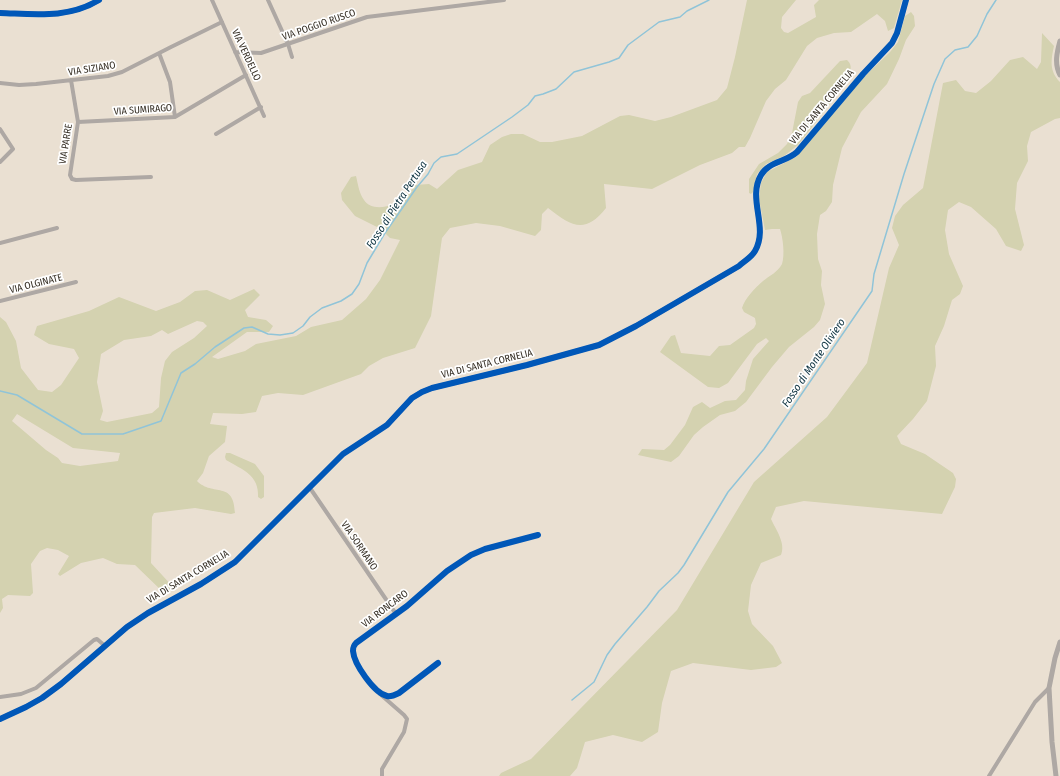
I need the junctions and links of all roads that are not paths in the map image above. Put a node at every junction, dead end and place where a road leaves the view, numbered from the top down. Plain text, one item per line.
1 (99, 0) edge
2 (212, 0) edge
3 (268, 0) edge
4 (504, 0) edge
5 (906, 0) edge
6 (0, 13) edge
7 (222, 22) junction
8 (1060, 41) edge
9 (288, 44) junction
10 (235, 52) junction
11 (159, 53) junction
12 (292, 57) dead end
13 (246, 74) junction
14 (1060, 75) edge
15 (71, 80) junction
16 (0, 83) edge
17 (261, 107) junction
18 (264, 116) dead end
19 (175, 117) junction
20 (78, 122) junction
21 (0, 129) edge
22 (216, 134) dead end
23 (0, 162) edge
24 (152, 177) dead end
25 (57, 228) dead end
26 (0, 243) edge
27 (76, 282) dead end
28 (0, 301) edge
29 (310, 488) junction
30 (538, 534) dead end
31 (396, 614) junction
32 (1060, 642) edge
33 (105, 646) junction
34 (438, 663) dead end
35 (1049, 688) junction
36 (377, 692) junction
37 (0, 697) edge
38 (0, 719) edge
39 (382, 776) edge
40 (989, 776) edge
41 (1056, 776) edge

1 - 6 street
2 - 7 street, VIA VERDELLO
3 - 9 street
4 - 9 street, VIA POGGIO RUSCO
5 - 29 street, VIA DI SANTA CORNELIA
7 - 10 street, VIA VERDELLO
7 - 11 street, VIA SIZIANO
8 - 14 street
9 - 10 street, VIA POGGIO RUSCO
9 - 12 street
10 - 13 street, VIA VERDELLO
11 - 15 street, VIA SIZIANO
11 - 19 street
13 - 17 street, VIA VERDELLO
13 - 19 street, VIA SUMIRAGO
15 - 16 street, VIA SIZIANO
15 - 20 street, VIA PARRE
17 - 18 street, VIA VERDELLO
17 - 22 street
19 - 20 street, VIA SUMIRAGO
20 - 24 street, VIA PARRE
21 - 23 street
25 - 26 street
27 - 28 street, VIA OLGINATE
29 - 31 street, VIA SORMANO
29 - 33 street, VIA DI SANTA CORNELIA
30 - 31 street, VIA RONCARO
31 - 36 street, VIA RONCARO
32 - 35 street
33 - 37 street
33 - 38 street, VIA DI SANTA CORNELIA
34 - 36 street
35 - 40 street
35 - 41 street
36 - 39 street

